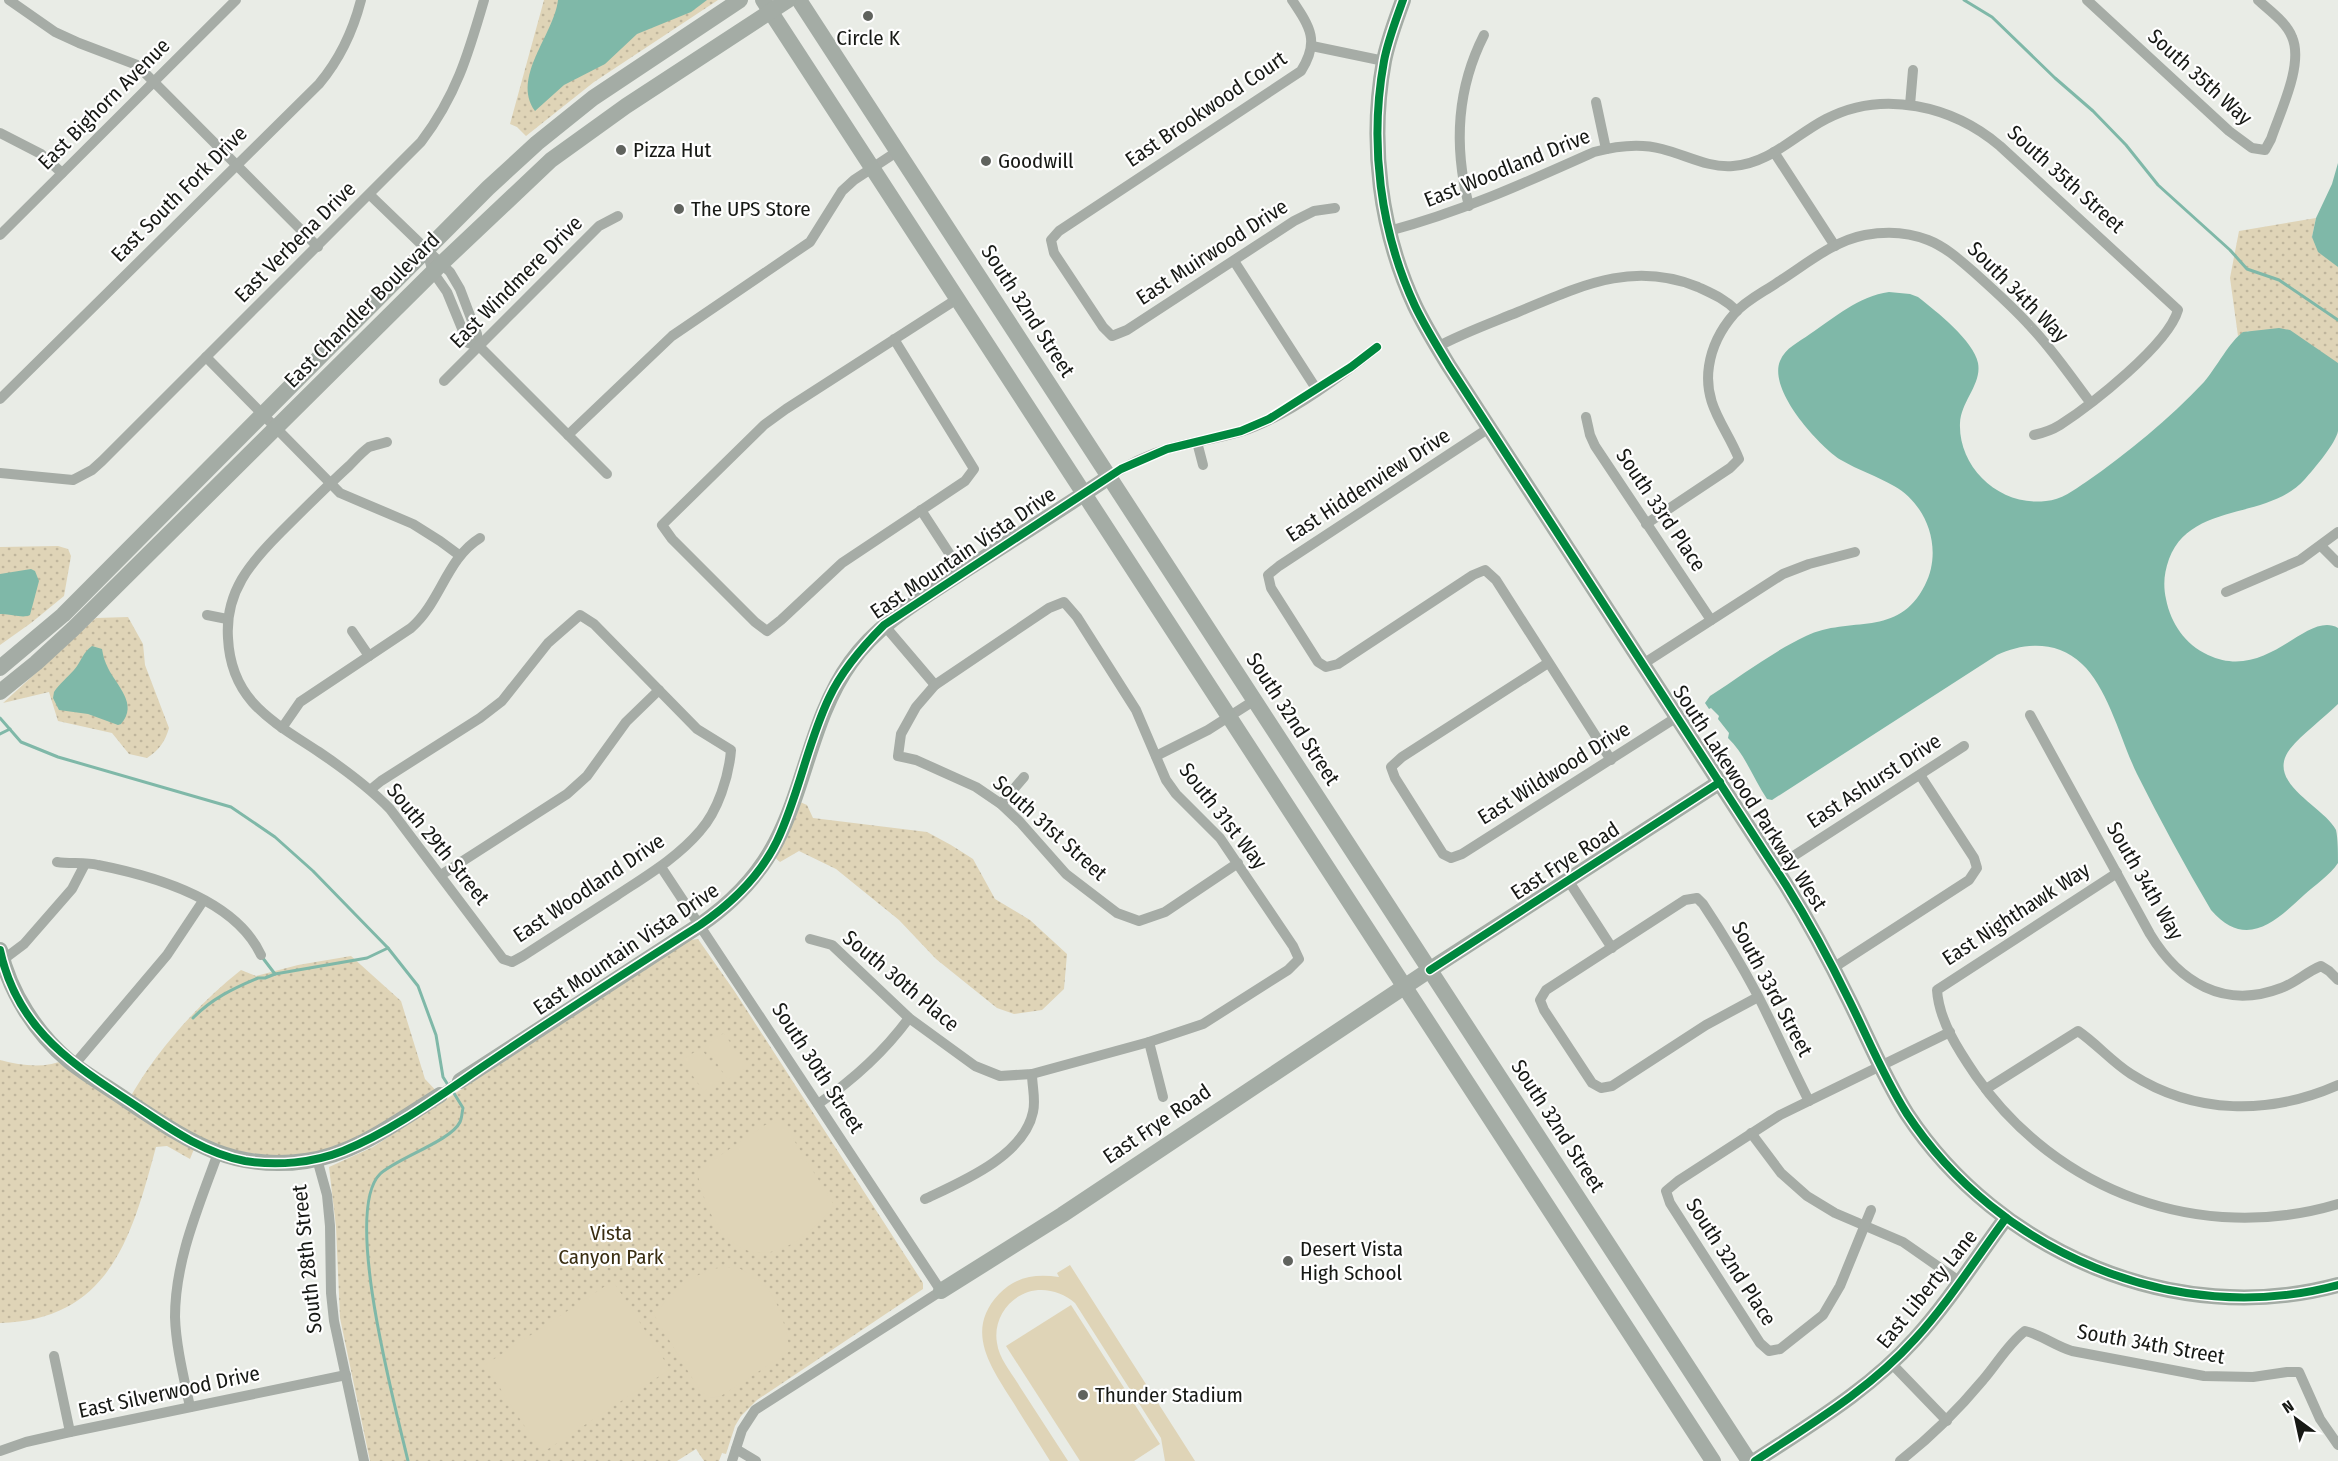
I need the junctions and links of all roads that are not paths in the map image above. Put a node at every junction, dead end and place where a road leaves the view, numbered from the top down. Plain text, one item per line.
1 (9, 0) edge
2 (236, 0) edge
3 (361, 0) edge
4 (484, 0) edge
5 (740, 0) edge
6 (788, 0) edge
7 (799, 0) edge
8 (1292, 0) edge
9 (1403, 0) edge
10 (2087, 0) edge
11 (2258, 0) edge
12 (766, 6) edge
13 (1484, 36) dead end
14 (1312, 46) junction
15 (1384, 60) junction
16 (1913, 70) dead end
17 (155, 81) junction
18 (1596, 102) dead end
19 (1910, 105) junction
20 (0, 133) edge
21 (1606, 149) junction
22 (898, 151) junction
23 (1774, 152) junction
24 (236, 164) junction
25 (872, 168) junction
26 (62, 173) junction
27 (370, 195) junction
28 (1469, 206) junction
29 (1335, 208) dead end
30 (618, 216) dead end
31 (1389, 231) junction
32 (0, 235) edge
33 (1835, 246) junction
34 (318, 247) junction
35 (427, 252) junction
36 (1234, 261) junction
37 (437, 267) junction
38 (957, 299) junction
39 (467, 310) junction
40 (1737, 311) junction
41 (455, 314) junction
42 (1112, 336) joint
43 (894, 339) junction
44 (479, 346) junction
45 (1377, 346) dead end
46 (1437, 347) junction
47 (206, 357) junction
48 (444, 381) dead end
49 (1317, 390) junction
50 (0, 399) edge
51 (2090, 402) junction
52 (261, 415) junction
53 (1586, 417) dead end
54 (275, 428) junction
55 (1490, 428) junction
56 (568, 435) junction
57 (2034, 435) dead end
58 (387, 442) dead end
59 (1197, 442) junction
60 (1203, 465) dead end
61 (0, 473) edge
62 (607, 474) dead end
63 (1109, 477) junction
64 (330, 484) junction
65 (1084, 494) junction
66 (921, 510) junction
67 (1646, 524) junction
68 (2338, 532) edge
69 (480, 538) dead end
70 (2321, 546) junction
71 (1855, 552) dead end
72 (459, 555) junction
73 (2338, 563) edge
74 (962, 573) junction
75 (2226, 592) dead end
76 (207, 615) dead end
77 (227, 619) junction
78 (1711, 620) junction
79 (884, 625) junction
80 (352, 631) dead end
81 (369, 656) junction
82 (1548, 663) junction
83 (1643, 664) junction
84 (0, 668) edge
85 (935, 685) junction
86 (659, 690) junction
87 (0, 692) edge
88 (1254, 700) junction
89 (2030, 715) dead end
90 (1228, 716) junction
91 (1677, 717) junction
92 (282, 728) junction
93 (1964, 746) dead end
94 (1156, 756) junction
95 (1611, 760) junction
96 (1920, 775) junction
97 (1024, 777) dead end
98 (1720, 782) junction
99 (370, 790) junction
100 (1001, 804) junction
101 (57, 862) dead end
102 (1238, 863) junction
103 (85, 864) junction
104 (661, 867) junction
105 (1775, 868) junction
106 (2117, 873) junction
107 (441, 875) junction
108 (1568, 880) junction
109 (203, 901) junction
110 (700, 926) junction
111 (810, 939) dead end
112 (1612, 948) junction
113 (261, 955) dead end
114 (1, 957) edge
115 (512, 962) joint
116 (1833, 968) junction
117 (1430, 970) junction
118 (2338, 980) edge
119 (1405, 987) junction
120 (1758, 997) junction
121 (909, 1018) junction
122 (1950, 1032) junction
123 (1149, 1042) junction
124 (74, 1065) junction
125 (1881, 1066) junction
126 (1032, 1074) junction
127 (460, 1081) joint
128 (2338, 1085) edge
129 (1986, 1089) junction
130 (440, 1095) joint
131 (1163, 1097) dead end
132 (1809, 1101) junction
133 (818, 1104) junction
134 (1751, 1133) junction
135 (218, 1153) junction
136 (317, 1159) junction
137 (925, 1199) dead end
138 (2338, 1204) edge
139 (1871, 1210) dead end
140 (2006, 1218) junction
141 (1865, 1226) junction
142 (1959, 1281) junction
143 (2338, 1285) edge
144 (941, 1291) junction
145 (54, 1356) dead end
146 (1891, 1363) junction
147 (346, 1375) junction
148 (190, 1407) junction
149 (1947, 1421) junction
150 (70, 1432) junction
151 (2338, 1445) edge
152 (736, 1449) junction
153 (0, 1451) edge
154 (364, 1461) edge
155 (732, 1461) edge
156 (756, 1461) edge
157 (1713, 1461) edge
158 (1749, 1461) edge
159 (1755, 1461) edge
160 (1900, 1461) edge

1 - 17 street
2 - 17 street, East Bighorn Avenue
3 - 24 street, East South Fork Drive
4 - 27 street, East Verbena Drive
5 - 35 main road, East Chandler Boulevard
6 - 12 main road, East Chandler Boulevard
7 - 22 main road, South 32nd Street
8 - 14 street
9 - 15 main road, South Lakewood Parkway West
10 - 11 street, South 35th Way
12 - 25 main road
12 - 37 main road, East Chandler Boulevard
13 - 28 street
14 - 15 street, East Brookwood Court
14 - 42 street, East Brookwood Court
15 - 31 main road, South Lakewood Parkway West
16 - 19 street
17 - 24 street
17 - 26 street, East Bighorn Avenue
18 - 21 street
19 - 23 street, East Woodland Drive
19 - 51 street, South 35th Street
20 - 26 street
21 - 23 street, East Woodland Drive
21 - 28 street, East Woodland Drive
22 - 25 street
22 - 63 main road, South 32nd Street
23 - 33 street
24 - 34 street
24 - 50 street, East South Fork Drive
25 - 38 main road
25 - 56 street
26 - 32 street, East Bighorn Avenue
27 - 34 street, East Verbena Drive
27 - 35 street
28 - 31 street, East Woodland Drive
29 - 36 street, East Muirwood Drive
30 - 44 street, East Windmere Drive
31 - 46 main road, South Lakewood Parkway West
33 - 40 street
33 - 51 street, South 34th Way
34 - 47 street, East Verbena Drive
35 - 37 street
35 - 52 main road, East Chandler Boulevard
36 - 42 street, East Muirwood Drive
36 - 49 street
37 - 39 street
37 - 41 street
37 - 54 main road, East Chandler Boulevard
38 - 43 street
38 - 65 main road
39 - 41 street
39 - 44 street
40 - 46 street
40 - 67 street
41 - 44 street
43 - 66 street
43 - 66 street
44 - 48 street, East Windmere Drive
44 - 56 street
45 - 49 street, East Mountain Vista Drive
46 - 55 main road, South Lakewood Parkway West
47 - 52 street
47 - 61 street, East Verbena Drive
49 - 59 street, East Mountain Vista Drive
51 - 57 street
52 - 54 street
52 - 84 main road, East Chandler Boulevard
53 - 67 street, South 33rd Place
54 - 64 street
54 - 87 main road, East Chandler Boulevard
55 - 82 street, East Hiddenview Drive
55 - 83 main road, South Lakewood Parkway West
56 - 62 street
58 - 64 street
59 - 60 street
59 - 63 street, East Mountain Vista Drive
63 - 65 main road, East Mountain Vista Drive
63 - 88 main road, South 32nd Street
64 - 72 street
64 - 77 street
65 - 74 main road, East Mountain Vista Drive
65 - 90 main road
66 - 74 street
67 - 78 street, South 33rd Place
68 - 70 street
69 - 72 street
70 - 73 street
70 - 75 street
71 - 78 street
72 - 81 street
74 - 79 main road, East Mountain Vista Drive
76 - 77 street
77 - 92 street, South 29th Street
78 - 83 street
79 - 85 street
79 - 110 main road, East Mountain Vista Drive
80 - 81 street
81 - 92 street
82 - 95 street
82 - 95 street, East Wildwood Drive
83 - 91 main road, South Lakewood Parkway West
85 - 94 street, South 31st Way
85 - 100 street, South 31st Street
86 - 99 street
86 - 104 street, East Woodland Drive
86 - 107 street
88 - 90 street
88 - 117 main road, South 32nd Street
89 - 106 street, South 34th Way
90 - 94 street
90 - 119 main road
91 - 95 street, East Wildwood Drive
91 - 98 main road, South Lakewood Parkway West
92 - 99 street, South 29th Street
93 - 96 street, East Ashurst Drive
94 - 102 street, South 31st Way
96 - 105 street, East Ashurst Drive
96 - 116 street
97 - 100 street
98 - 105 main road, South Lakewood Parkway West
98 - 108 main road, East Frye Road
99 - 107 street, South 29th Street
100 - 102 street, South 31st Street
101 - 103 street
102 - 123 street, South 31st Way
103 - 109 street
103 - 114 street
104 - 110 street, South 30th Street
104 - 115 street, East Woodland Drive
105 - 116 main road, South Lakewood Parkway West
106 - 118 street, South 34th Way
106 - 122 street, East Nighthawk Way
107 - 115 street, South 29th Street
108 - 112 street
108 - 117 main road, East Frye Road
109 - 113 street
109 - 124 street
110 - 127 main road, East Mountain Vista Drive
110 - 133 street, South 30th Street
111 - 121 street, South 30th Place
112 - 120 street, South 33rd Street
112 - 120 street
114 - 124 main road
116 - 125 main road, South Lakewood Parkway West
117 - 119 main road, East Frye Road
117 - 158 main road, South 32nd Street
119 - 144 main road, East Frye Road
119 - 157 main road
120 - 132 street, South 33rd Street
121 - 126 street, South 30th Place
121 - 133 street
122 - 125 street
122 - 129 street
123 - 126 street
123 - 131 street
124 - 135 main road, East Mountain Vista Drive
125 - 132 street
125 - 140 main road, South Lakewood Parkway West
126 - 137 street
127 - 130 street, East Mountain Vista Drive
128 - 129 street
129 - 138 street
130 - 136 main road, East Mountain Vista Drive
132 - 134 street
133 - 144 street, South 30th Street
134 - 141 street
134 - 141 street, South 32nd Place
135 - 136 main road, East Mountain Vista Drive
135 - 148 street
136 - 147 street, South 28th Street
139 - 141 street
140 - 142 main road, East Liberty Lane
140 - 143 main road, South Lakewood Parkway West
141 - 142 street
142 - 146 main road, East Liberty Lane
144 - 152 street, East Frye Road
145 - 150 street
146 - 149 street
146 - 159 main road, East Liberty Lane
147 - 148 street, East Silverwood Drive
147 - 154 street, South 28th Street
148 - 150 street, East Silverwood Drive
149 - 151 street, South 34th Street
149 - 160 street
150 - 153 street, East Silverwood Drive
152 - 155 street, East Frye Road
152 - 156 street

